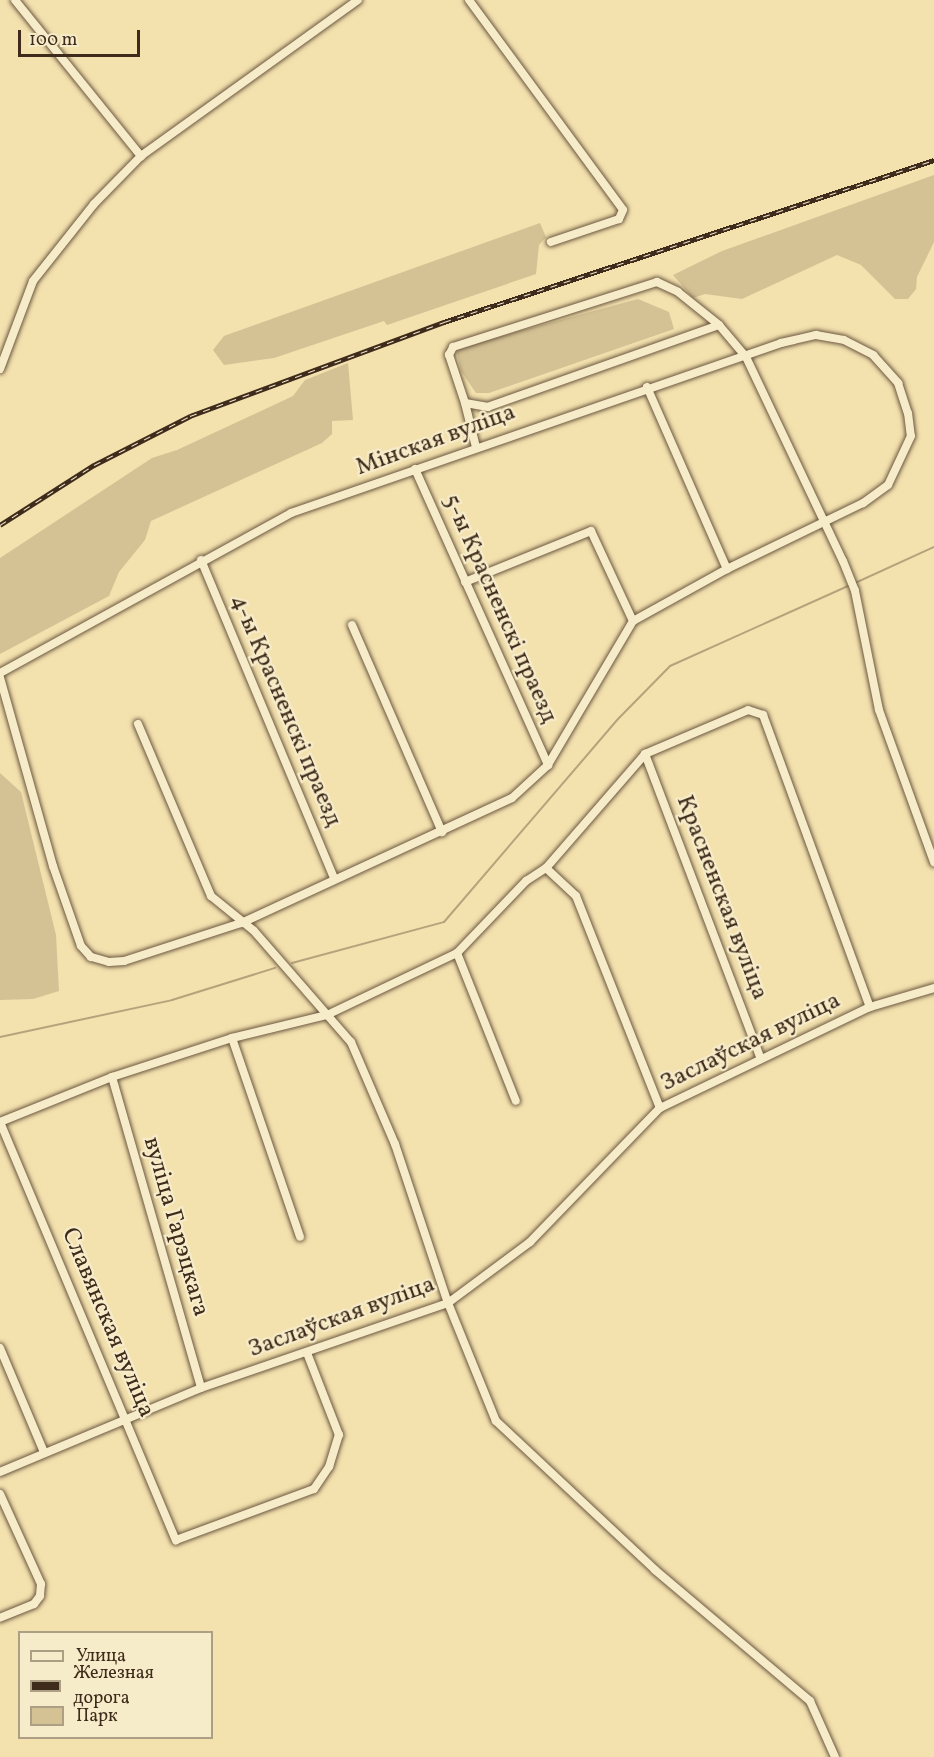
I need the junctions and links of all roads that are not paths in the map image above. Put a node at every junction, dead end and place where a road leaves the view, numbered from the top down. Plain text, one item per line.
1 (15, 0) edge
2 (358, 0) edge
3 (469, 0) edge
4 (141, 156) junction
5 (551, 242) dead end
6 (719, 325) junction
7 (746, 357) junction
8 (0, 369) edge
9 (647, 387) junction
10 (465, 403) junction
11 (476, 447) junction
12 (415, 469) junction
13 (824, 521) junction
14 (201, 560) junction
15 (727, 569) junction
16 (465, 582) junction
17 (633, 621) junction
18 (352, 625) dead end
19 (0, 675) edge
20 (138, 724) dead end
21 (645, 754) junction
22 (548, 765) junction
23 (442, 832) junction
24 (934, 862) edge
25 (546, 868) junction
26 (334, 878) junction
27 (241, 923) junction
28 (457, 953) junction
29 (934, 988) edge
30 (870, 1007) junction
31 (327, 1015) junction
32 (232, 1038) junction
33 (760, 1057) junction
34 (112, 1077) junction
35 (516, 1101) dead end
36 (660, 1108) junction
37 (0, 1122) edge
38 (300, 1237) dead end
39 (448, 1303) junction
40 (0, 1348) edge
41 (307, 1353) junction
42 (201, 1388) junction
43 (127, 1421) junction
44 (44, 1452) junction
45 (0, 1472) edge
46 (0, 1494) edge
47 (0, 1618) edge
48 (835, 1757) edge

1 - 4 street
2 - 4 street
3 - 5 street
4 - 8 street
6 - 7 street
6 - 10 street
6 - 10 street
7 - 9 street, Мінская вуліца
7 - 13 street
7 - 13 street, Мінская вуліца
9 - 11 street, Мінская вуліца
9 - 15 street
10 - 11 street
11 - 12 street, Мінская вуліца
12 - 14 street, Мінская вуліца
12 - 16 street, 5-ы Красненскі праезд
13 - 15 street
13 - 24 street
14 - 19 street, Мінская вуліца
14 - 26 street, 4-ы Красненскі праезд
15 - 17 street
16 - 17 street
16 - 22 street, 5-ы Красненскі праезд
17 - 22 street
18 - 23 street
19 - 27 street
20 - 27 street
21 - 25 street
21 - 30 street, Заслаўская вуліца
21 - 33 street, Красненская вуліца
22 - 23 street
23 - 26 street
25 - 28 street
25 - 36 street
26 - 27 street
27 - 31 street
28 - 31 street
28 - 35 street
29 - 30 street, Заслаўская вуліца
30 - 33 street, Заслаўская вуліца
31 - 32 street
31 - 39 street
32 - 34 street
32 - 38 street
33 - 36 street, Заслаўская вуліца
34 - 37 street
34 - 42 street, вуліца Гарэцкага
36 - 39 street, Заслаўская вуліца
37 - 43 street, Славянская вуліца
39 - 41 street, Заслаўская вуліца
39 - 48 street
40 - 44 street
41 - 42 street, Заслаўская вуліца
41 - 43 street, Славянская вуліца
42 - 43 street, Заслаўская вуліца
43 - 44 street, Заслаўская вуліца
44 - 45 street, Заслаўская вуліца
46 - 47 street

